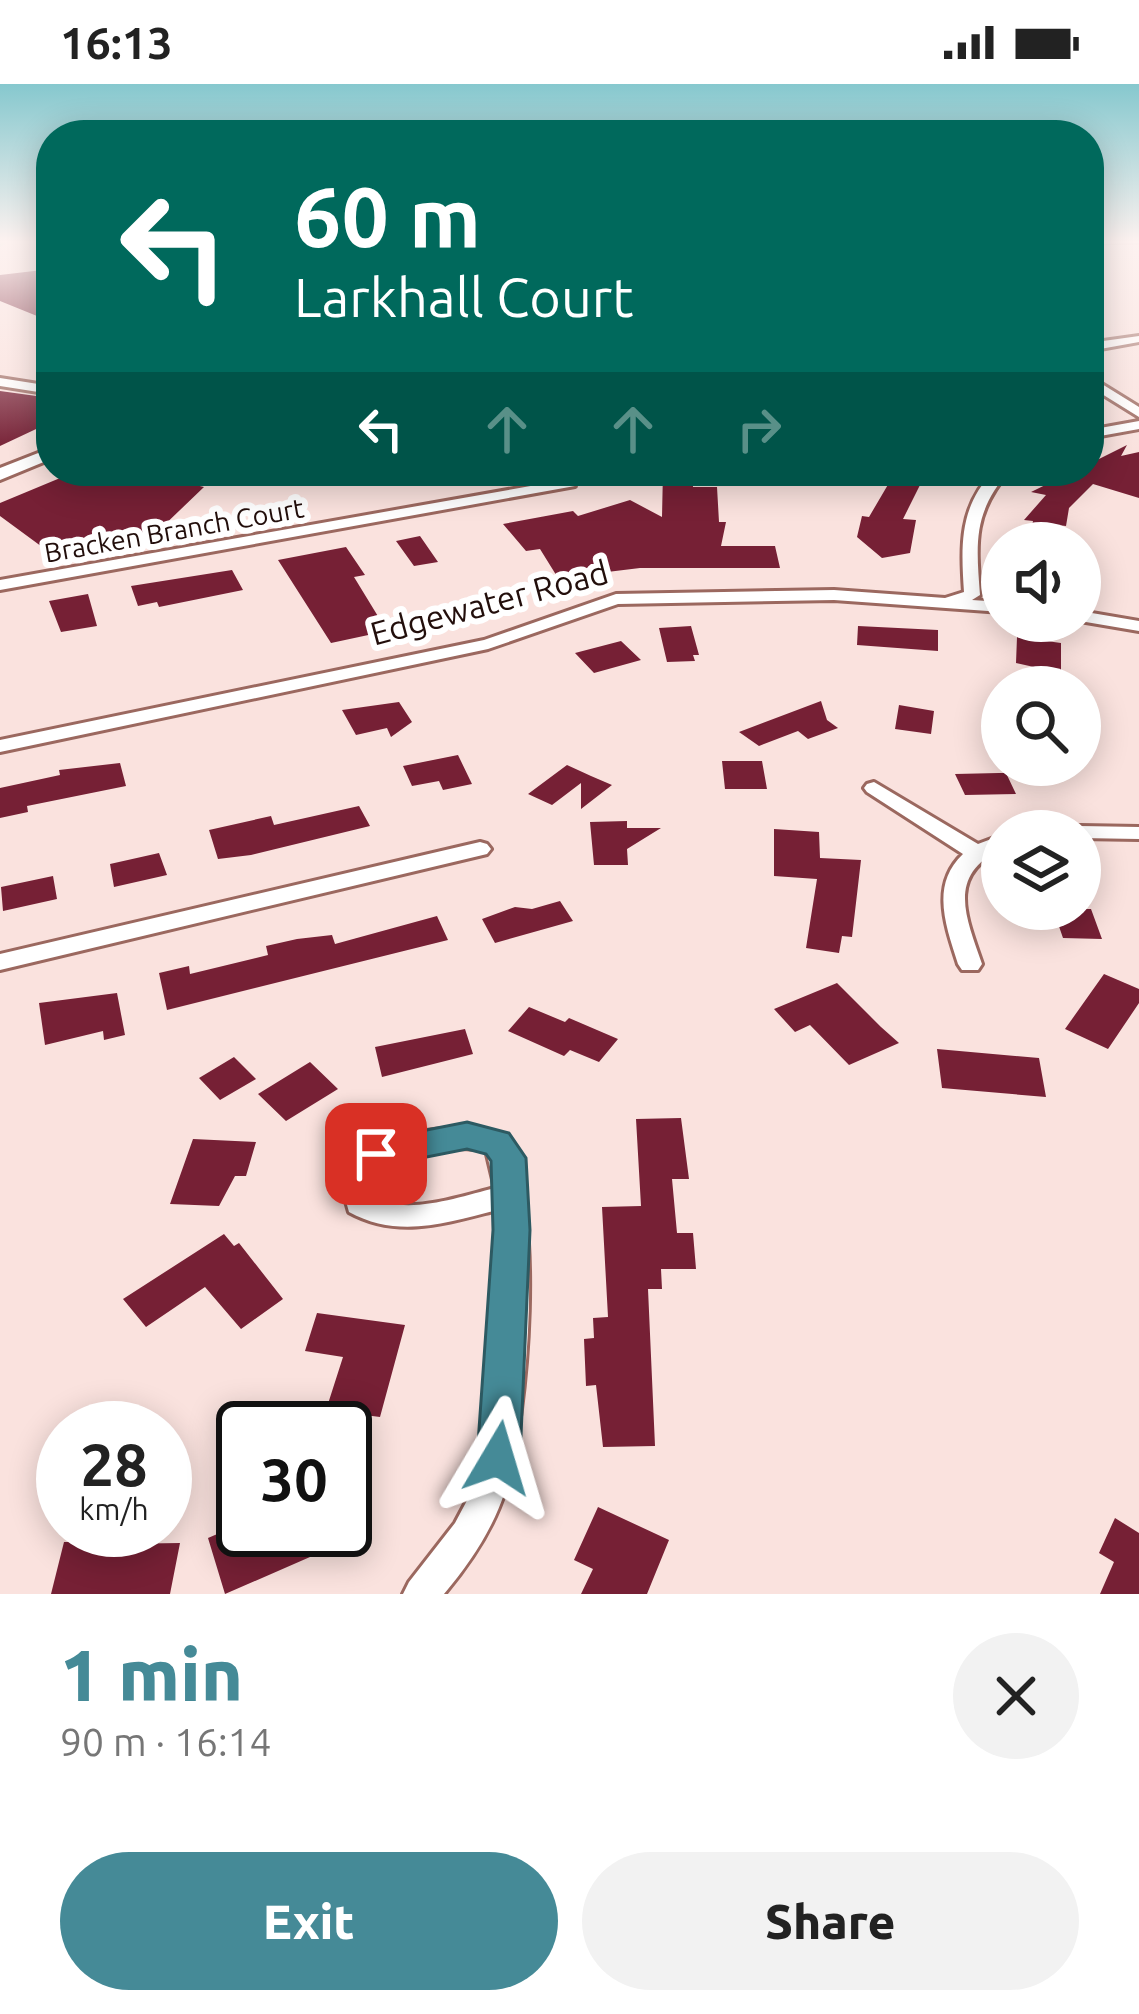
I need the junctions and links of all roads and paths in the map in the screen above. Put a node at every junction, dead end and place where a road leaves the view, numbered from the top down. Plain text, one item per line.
1 (1139, 339) edge
2 (1104, 344) edge
3 (0, 382) edge
4 (36, 388) edge
5 (1104, 390) edge
6 (1139, 412) edge
7 (1139, 425) edge
8 (1104, 431) edge
9 (36, 459) edge
10 (0, 475) edge
11 (559, 486) edge
12 (987, 486) edge
13 (0, 585) edge
14 (949, 601) junction
15 (981, 605) edge
16 (1101, 620) edge
17 (1139, 626) edge
18 (0, 746) edge
19 (874, 788) dead end
20 (1101, 832) edge
21 (1139, 833) edge
22 (981, 848) edge
23 (480, 849) dead end
24 (974, 851) junction
25 (0, 962) edge
26 (970, 964) dead end
27 (511, 1196) junction
28 (421, 1594) edge

1 - 2 street
3 - 4 street
5 - 6 street
7 - 8 street
9 - 10 street
11 - 13 street, Bracken Branch Court
12 - 14 street
14 - 15 street, Edgewater Road
14 - 18 street, Edgewater Road
16 - 17 street
19 - 24 street
20 - 21 street
22 - 24 street
23 - 25 street
24 - 26 street
27 - 27 street
27 - 28 street

